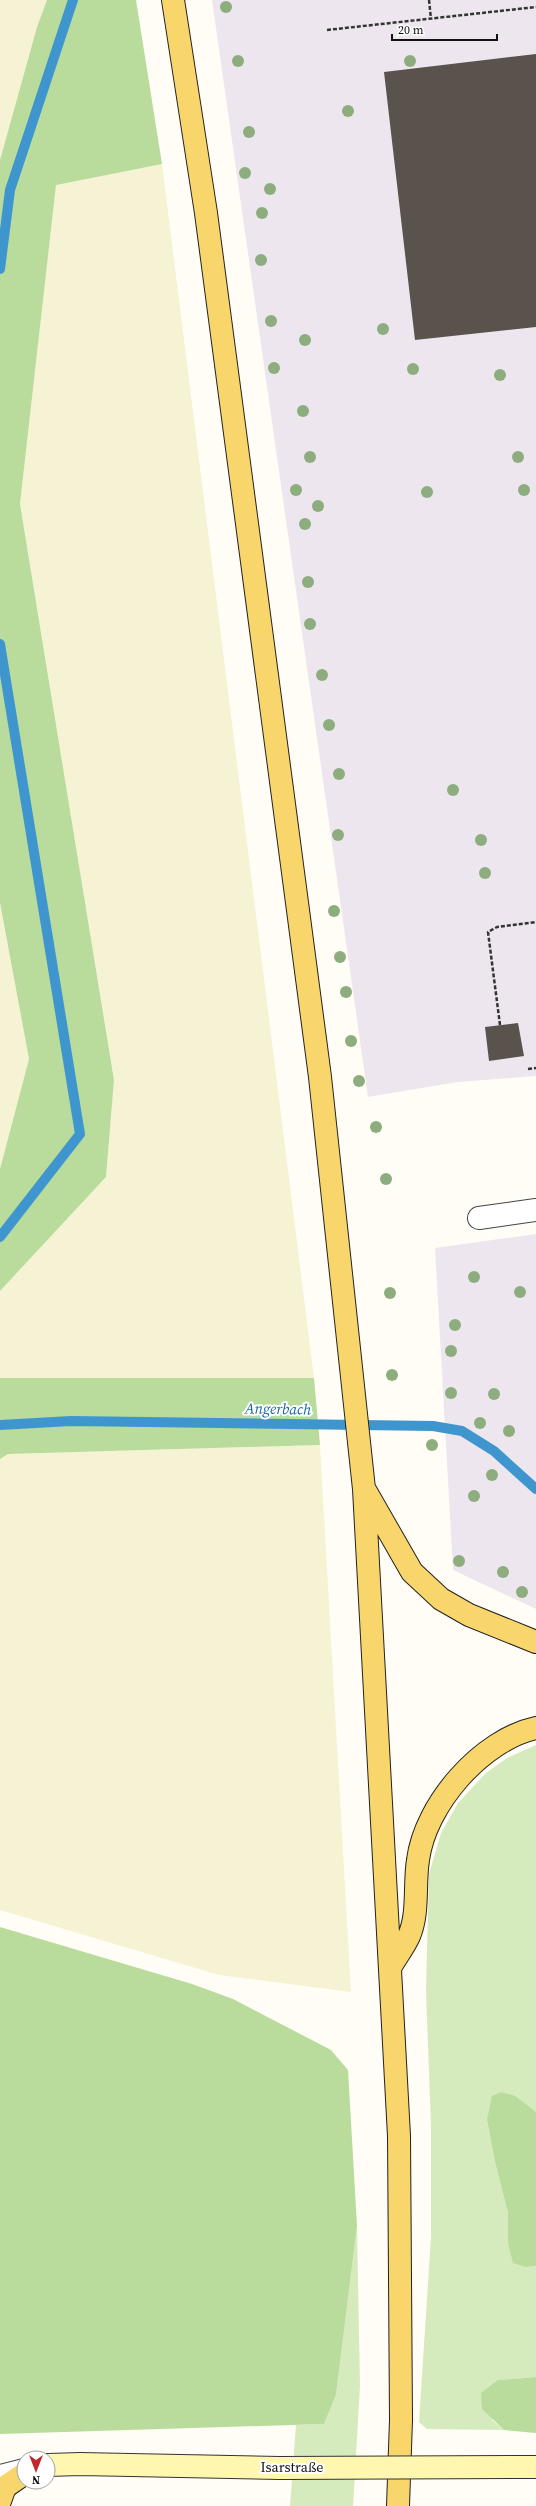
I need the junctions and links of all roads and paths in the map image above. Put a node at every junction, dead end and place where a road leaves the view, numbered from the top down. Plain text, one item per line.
1 (173, 0) edge
2 (429, 0) edge
3 (536, 7) edge
4 (431, 19) junction
5 (327, 30) dead end
6 (536, 922) edge
7 (500, 1025) dead end
8 (536, 1068) edge
9 (528, 1069) dead end
10 (536, 1210) edge
11 (479, 1218) dead end
12 (363, 1479) junction
13 (536, 1642) edge
14 (536, 1728) edge
15 (390, 1968) junction
16 (56, 2465) edge
17 (528, 2466) edge
18 (16, 2470) edge
19 (0, 2474) edge
20 (16, 2480) edge
21 (0, 2501) edge
22 (398, 2506) edge

1 - 12 main road
2 - 4 path
3 - 4 path
4 - 5 path
6 - 7 path
8 - 9 path
10 - 11 street
12 - 13 main road
12 - 15 main road
14 - 15 main road
15 - 22 main road
16 - 17 main road, Isarstraße, bridge
18 - 19 lane
20 - 21 main road

